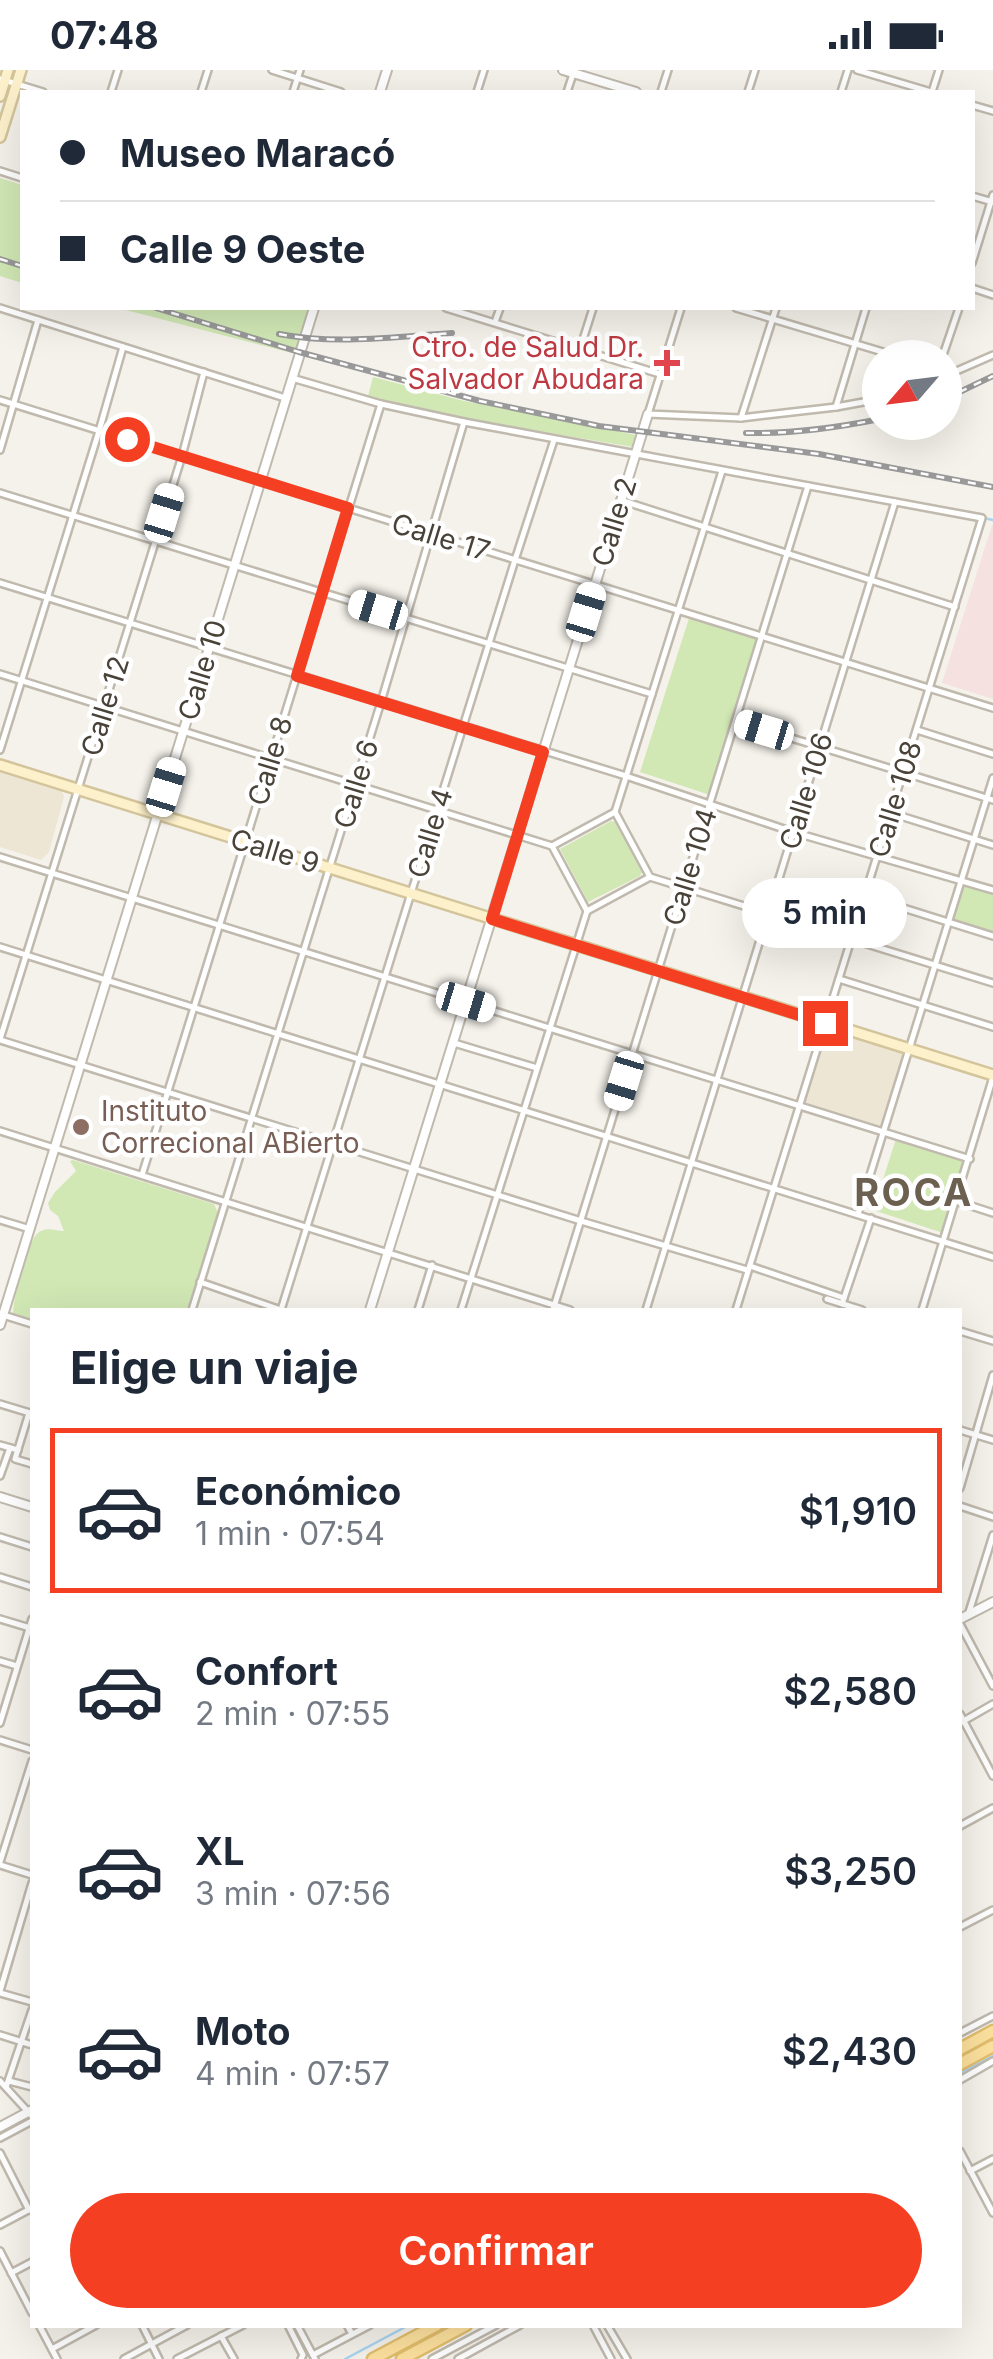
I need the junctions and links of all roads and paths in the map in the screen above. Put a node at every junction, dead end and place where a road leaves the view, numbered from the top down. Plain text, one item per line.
1 (21, 70) edge
2 (272, 70) edge
3 (300, 70) edge
4 (858, 70) edge
5 (570, 71) edge
6 (4, 77) edge
7 (297, 78) junction
8 (16, 84) junction
9 (36, 90) edge
10 (294, 90) edge
11 (336, 90) edge
12 (630, 90) edge
13 (924, 90) edge
14 (0, 96) edge
15 (0, 136) edge
16 (992, 199) edge
17 (975, 253) edge
18 (0, 308) edge
19 (313, 310) edge
20 (453, 310) edge
21 (499, 310) edge
22 (592, 310) edge
23 (680, 310) edge
24 (743, 310) edge
25 (775, 310) edge
26 (865, 310) edge
27 (958, 310) edge
28 (773, 319) junction
29 (38, 320) junction
30 (496, 322) junction
31 (948, 340) edge
32 (855, 344) junction
33 (862, 346) edge
34 (122, 347) junction
35 (580, 349) junction
36 (993, 355) edge
37 (962, 369) edge
38 (204, 372) junction
39 (660, 374) junction
40 (292, 378) junction
41 (285, 398) junction
42 (0, 400) edge
43 (862, 402) edge
44 (14, 404) junction
45 (381, 404) junction
46 (836, 407) junction
47 (648, 414) junction
48 (741, 418) junction
49 (464, 422) junction
50 (99, 431) junction
51 (554, 440) junction
52 (0, 450) edge
53 (634, 455) junction
54 (182, 456) junction
55 (722, 471) junction
56 (260, 481) junction
57 (808, 486) junction
58 (0, 493) edge
59 (620, 500) junction
60 (895, 502) junction
61 (348, 508) junction
62 (73, 516) junction
63 (705, 526) junction
64 (432, 534) junction
65 (155, 541) junction
66 (788, 552) junction
67 (515, 560) junction
68 (234, 565) junction
69 (872, 578) junction
70 (0, 582) edge
71 (594, 584) junction
72 (322, 592) junction
73 (47, 597) junction
74 (955, 606) junction
75 (678, 610) junction
76 (406, 618) junction
77 (130, 623) junction
78 (762, 636) junction
79 (490, 644) junction
80 (209, 648) junction
81 (846, 662) junction
82 (569, 668) junction
83 (0, 674) edge
84 (297, 676) junction
85 (21, 681) junction
86 (930, 688) junction
87 (652, 694) junction
88 (381, 702) junction
89 (104, 706) junction
90 (993, 708) edge
91 (736, 721) junction
92 (464, 728) junction
93 (916, 730) junction
94 (184, 731) junction
95 (820, 747) junction
96 (0, 750) edge
97 (543, 752) junction
98 (993, 754) edge
99 (270, 758) junction
100 (0, 765) edge
101 (903, 773) junction
102 (626, 776) junction
103 (993, 778) edge
104 (356, 785) junction
105 (79, 790) junction
106 (990, 799) edge
107 (710, 804) junction
108 (437, 810) junction
109 (615, 812) junction
110 (891, 813) junction
111 (158, 814) junction
112 (794, 832) junction
113 (518, 835) junction
114 (974, 839) junction
115 (245, 842) junction
116 (993, 845) edge
117 (552, 846) junction
118 (877, 856) junction
119 (0, 858) edge
120 (329, 868) junction
121 (52, 874) junction
122 (650, 877) junction
123 (961, 880) junction
124 (684, 887) junction
125 (993, 890) edge
126 (412, 894) junction
127 (865, 896) junction
128 (132, 898) junction
129 (587, 911) junction
130 (768, 914) junction
131 (492, 919) junction
132 (948, 922) junction
133 (218, 925) junction
134 (993, 936) edge
135 (851, 939) junction
136 (576, 945) junction
137 (0, 947) edge
138 (302, 951) junction
139 (26, 956) junction
140 (935, 965) junction
141 (658, 970) junction
142 (386, 977) junction
143 (839, 979) junction
144 (107, 981) junction
145 (993, 983) edge
146 (743, 996) junction
147 (466, 1002) junction
148 (923, 1005) junction
149 (194, 1008) junction
150 (825, 1023) junction
151 (993, 1027) edge
152 (550, 1028) junction
153 (278, 1034) junction
154 (0, 1039) edge
155 (454, 1043) junction
156 (909, 1049) junction
157 (633, 1053) junction
158 (360, 1060) junction
159 (81, 1066) junction
160 (537, 1068) junction
161 (993, 1076) edge
162 (717, 1080) junction
163 (440, 1085) junction
164 (167, 1092) junction
165 (799, 1107) junction
166 (523, 1112) junction
167 (250, 1118) junction
168 (0, 1131) edge
169 (883, 1132) junction
170 (607, 1136) junction
171 (334, 1143) junction
172 (55, 1148) junction
173 (970, 1158) junction
174 (691, 1164) junction
175 (414, 1168) junction
176 (142, 1175) junction
177 (774, 1188) junction
178 (497, 1194) junction
179 (226, 1201) junction
180 (956, 1201) junction
181 (993, 1213) edge
182 (858, 1214) junction
183 (870, 1218) junction
184 (0, 1220) edge
185 (581, 1221) junction
186 (308, 1227) junction
187 (30, 1230) junction
188 (944, 1240) junction
189 (667, 1245) junction
190 (388, 1252) junction
191 (993, 1257) edge
192 (432, 1266) junction
193 (749, 1268) junction
194 (470, 1278) junction
195 (200, 1282) junction
196 (828, 1296) junction
197 (844, 1301) junction
198 (193, 1308) edge
199 (275, 1308) edge
200 (282, 1308) edge
201 (371, 1308) edge
202 (419, 1308) edge
203 (461, 1308) edge
204 (554, 1308) edge
205 (647, 1308) edge
206 (737, 1308) edge
207 (824, 1308) edge
208 (858, 1308) edge
209 (923, 1308) edge
210 (2, 1314) edge
211 (30, 1323) edge
212 (0, 1325) edge
213 (962, 1332) edge
214 (993, 1341) edge
215 (993, 1376) edge
216 (0, 1404) edge
217 (30, 1414) edge
218 (30, 1417) edge
219 (962, 1431) edge
220 (975, 1434) junction
221 (993, 1440) edge
222 (0, 1444) edge
223 (10, 1448) junction
224 (18, 1450) junction
225 (30, 1463) edge
226 (0, 1476) edge
227 (962, 1481) edge
228 (0, 1497) edge
229 (30, 1506) edge
230 (962, 1507) edge
231 (993, 1516) edge
232 (993, 1534) edge
233 (0, 1537) edge
234 (30, 1546) edge
235 (0, 1577) edge
236 (30, 1586) edge
237 (993, 1602) edge
238 (0, 1618) edge
239 (963, 1618) edge
240 (30, 1629) edge
241 (30, 1632) edge
242 (0, 1660) edge
243 (18, 1666) junction
244 (993, 1686) edge
245 (3, 1701) edge
246 (993, 1704) edge
247 (962, 1722) edge
248 (0, 1723) edge
249 (0, 1740) edge
250 (30, 1749) edge
251 (30, 1767) edge
252 (993, 1776) edge
253 (993, 1808) edge
254 (962, 1825) edge
255 (0, 1864) edge
256 (30, 1874) edge
257 (30, 1890) edge
258 (993, 1910) edge
259 (962, 1926) edge
260 (0, 1992) edge
261 (30, 2001) edge
262 (30, 2016) edge
263 (993, 2016) edge
264 (993, 2031) edge
265 (962, 2032) edge
266 (0, 2035) edge
267 (22, 2042) junction
268 (30, 2044) edge
269 (993, 2046) edge
270 (962, 2048) edge
271 (993, 2062) edge
272 (962, 2063) edge
273 (962, 2079) edge
274 (0, 2081) edge
275 (8, 2084) junction
276 (30, 2088) edge
277 (30, 2112) edge
278 (30, 2115) edge
279 (30, 2116) edge
280 (0, 2127) edge
281 (0, 2138) edge
282 (0, 2154) edge
283 (962, 2154) edge
284 (993, 2159) edge
285 (970, 2170) junction
286 (30, 2207) edge
287 (30, 2210) edge
288 (993, 2213) edge
289 (0, 2226) edge
290 (0, 2251) edge
291 (30, 2263) edge
292 (11, 2273) junction
293 (30, 2307) edge
294 (41, 2328) edge
295 (90, 2328) edge
296 (144, 2328) edge
297 (181, 2328) edge
298 (237, 2328) edge
299 (289, 2328) edge
300 (299, 2328) edge
301 (349, 2328) edge
302 (364, 2328) edge
303 (431, 2328) edge
304 (460, 2328) edge
305 (490, 2328) edge
306 (515, 2328) edge
307 (595, 2328) edge
308 (609, 2328) edge
309 (352, 2334) junction
310 (221, 2336) junction
311 (152, 2344) junction
312 (52, 2349) junction
313 (314, 2357) edge
314 (302, 2358) edge
315 (57, 2359) edge
316 (124, 2359) edge
317 (159, 2359) edge
318 (177, 2359) edge
319 (234, 2359) edge
320 (373, 2359) edge
321 (402, 2359) edge
322 (432, 2359) edge
323 (458, 2359) edge
324 (611, 2359) edge
325 (627, 2359) edge

1 - 8 main road
2 - 7 street
3 - 7 street
4 - 13 street
5 - 12 street
6 - 8 street
6 - 14 main road
7 - 10 street
7 - 11 street
8 - 9 street
8 - 15 main road
16 - 17 street
18 - 29 street
19 - 40 street, Calle 10
20 - 30 street
21 - 30 street
22 - 35 street
23 - 39 street, Calle 2
24 - 28 street
25 - 28 street
26 - 32 street
27 - 31 street
28 - 32 street
28 - 48 street
29 - 34 street
29 - 44 street
30 - 35 street
32 - 33 street
32 - 46 street
34 - 38 street
34 - 50 street
35 - 39 street
36 - 37 street
38 - 41 street
38 - 54 street, Calle 12
39 - 47 street, Calle 2
40 - 41 street, Calle 10
40 - 45 street
41 - 56 street, Calle 10
42 - 44 street, Calle 17
43 - 46 street
44 - 50 street, Calle 17
44 - 52 street
45 - 49 street
45 - 61 street, Calle 8
46 - 48 street
47 - 48 street
47 - 53 street, Calle 2
49 - 51 street
49 - 64 street, Calle 6
50 - 54 street, Calle 17
50 - 62 street
51 - 53 street
51 - 67 street, Calle 4
53 - 55 street
53 - 59 street, Calle 2
54 - 56 street, Calle 17
54 - 65 street, Calle 12
55 - 57 street
55 - 63 street
56 - 61 street, Calle 17
56 - 68 street, Calle 10
57 - 60 street
57 - 66 street, Calle 104
58 - 62 street
59 - 63 street
59 - 71 street, Calle 2
60 - 69 street, Calle 106
60 - 74 street, Calle 108
61 - 64 street, Calle 17
61 - 72 street, Calle 8
62 - 65 street
62 - 73 street
63 - 66 street
63 - 75 street
64 - 67 street, Calle 17
64 - 76 street, Calle 6
65 - 68 street
65 - 77 street, Calle 12
66 - 69 street
66 - 78 street, Calle 104
67 - 71 street, Calle 17
67 - 79 street, Calle 4
68 - 72 street
68 - 80 street, Calle 10
69 - 74 street
69 - 81 street, Calle 106
70 - 73 street
71 - 75 street, Calle 17
71 - 82 street, Calle 2
72 - 76 street
72 - 84 street, Calle 8
73 - 77 street
73 - 85 street
74 - 86 street, Calle 108
75 - 78 street, Calle 17
75 - 87 street
76 - 79 street
76 - 88 street, Calle 6
77 - 80 street
77 - 89 street, Calle 12
78 - 81 street, Calle 17
78 - 91 street, Calle 104
79 - 82 street
79 - 92 street, Calle 4
80 - 84 street
80 - 94 street, Calle 10
81 - 86 street, Calle 17
81 - 95 street, Calle 106
82 - 87 street
82 - 97 street, Calle 2
83 - 85 street
84 - 88 street
84 - 99 street, Calle 8
85 - 89 street
85 - 96 street
86 - 90 street, Calle 17
86 - 93 street, Calle 108
87 - 102 street
88 - 92 street
88 - 104 street, Calle 6
89 - 94 street
89 - 105 street, Calle 12
91 - 95 street
91 - 107 street, Calle 104
92 - 97 street
92 - 108 street, Calle 4
93 - 98 street
93 - 101 street, Calle 108
94 - 99 street
94 - 111 street, Calle 10
95 - 101 street
95 - 112 street, Calle 106
97 - 102 street
97 - 113 street, Calle 2
99 - 104 street
99 - 115 street, Calle 8
100 - 105 main road, Calle 9
101 - 106 street
101 - 110 street, Calle 108
102 - 107 street
102 - 109 street
103 - 106 street
104 - 108 street
104 - 120 street, Calle 6
105 - 111 main road, Calle 9
105 - 121 street, Calle 12
106 - 114 street
107 - 112 street
107 - 124 street, Calle 104
108 - 113 street
108 - 126 street, Calle 4
109 - 117 street
109 - 122 street
110 - 114 street
110 - 118 street, Calle 108
111 - 115 main road, Calle 9
111 - 128 street, Calle 10
112 - 118 street
112 - 130 street, Calle 106
113 - 117 street
113 - 131 street, Calle 2
114 - 116 street
114 - 123 street
115 - 120 main road, Calle 9
115 - 133 street, Calle 8
117 - 129 street
118 - 123 street
118 - 127 street, Calle 108
119 - 121 street
120 - 126 main road, Calle 9
120 - 138 street, Calle 6
121 - 128 street
121 - 139 street, Calle 12
122 - 124 street
122 - 129 street
123 - 125 street
123 - 132 street
124 - 130 street
124 - 141 street, Calle 104
126 - 131 main road, Calle 9
126 - 142 street, Calle 4
127 - 132 street
127 - 135 street, Calle 108
128 - 133 street
128 - 144 street, Calle 10
129 - 136 street
130 - 135 street
130 - 146 street, Calle 106
131 - 136 main road, Calle 9
131 - 147 street, Calle 2
132 - 134 street
132 - 140 street
133 - 138 street
133 - 149 street, Calle 8
135 - 140 street
135 - 143 street, Calle 108
136 - 141 main road, Calle 9
136 - 152 street
137 - 139 street
138 - 142 street
138 - 153 street, Calle 6
139 - 144 street
139 - 154 street, Calle 12
140 - 145 street
140 - 148 street
141 - 146 main road, Calle 9
141 - 157 street, Calle 104
142 - 147 street
142 - 158 street, Calle 4
143 - 148 street
143 - 150 street, Calle 108
144 - 149 street
144 - 159 street, Calle 10
146 - 150 main road, Calle 9
146 - 162 street, Calle 106
147 - 152 street
147 - 155 street, Calle 2
148 - 151 street
148 - 156 street
149 - 153 street
149 - 164 street, Calle 8
150 - 156 main road, Calle 9
150 - 165 street, Calle 108
152 - 157 street
152 - 160 street
153 - 158 street
153 - 167 street, Calle 6
154 - 159 street
155 - 160 street
155 - 163 street, Calle 2
156 - 161 main road, Calle 9
156 - 169 street
157 - 162 street
157 - 170 street, Calle 104
158 - 163 street
158 - 171 street, Calle 4
159 - 164 street
159 - 172 street, Calle 10
160 - 166 street
161 - 173 street
162 - 165 street
162 - 174 street, Calle 106
163 - 166 street
163 - 175 street, Calle 2
164 - 167 street
164 - 176 street, Calle 8
165 - 169 street
165 - 177 street, Calle 108
166 - 170 street
166 - 178 street
167 - 171 street
167 - 179 street, Calle 6
168 - 172 street
169 - 173 street
169 - 182 street
170 - 174 street
170 - 185 street, Calle 104
171 - 175 street
171 - 186 street, Calle 4
172 - 176 street
172 - 187 street, Calle 10
173 - 180 street
174 - 177 street
174 - 189 street, Calle 106
175 - 178 street
175 - 190 street, Calle 2
176 - 179 street
177 - 182 street
177 - 193 street, Calle 108
178 - 185 street
178 - 194 street
179 - 186 street
179 - 195 street, Calle 6
180 - 181 street
180 - 188 street
182 - 183 street
183 - 188 street
183 - 197 street
184 - 187 street
185 - 189 street
185 - 204 street, Calle 104
186 - 190 street
186 - 200 street, Calle 4
187 - 210 street, Calle 10
188 - 191 street
188 - 209 street
189 - 193 street
189 - 205 street, Calle 106
190 - 192 street
190 - 201 street, Calle 2
192 - 194 street
192 - 202 street
193 - 196 street
193 - 206 street, Calle 108
194 - 203 street
194 - 204 street
195 - 198 street, Calle 6
195 - 199 street
196 - 197 street
196 - 207 street
197 - 208 street
210 - 211 street
210 - 212 street, Calle 10
213 - 214 street
215 - 220 street
216 - 217 street
218 - 224 street
219 - 220 street
220 - 221 street
220 - 227 street
222 - 223 street
223 - 224 street
223 - 226 street
224 - 225 street
228 - 229 street
230 - 231 street
232 - 239 street
233 - 234 street
235 - 236 street
237 - 239 street
238 - 240 street
239 - 244 street
241 - 243 street
242 - 243 street
243 - 245 street
245 - 248 street
246 - 247 street
247 - 252 street
249 - 250 street
251 - 255 street
253 - 254 street
255 - 256 street
257 - 260 street
258 - 259 street
260 - 261 street
262 - 267 street
263 - 265 street
264 - 270 main road
266 - 267 street
267 - 268 street
267 - 275 street
269 - 272 main road
271 - 273 street
274 - 275 street
275 - 276 street
275 - 277 street
278 - 280 street
279 - 281 street
282 - 286 street
283 - 285 street
284 - 285 street
285 - 288 street
287 - 289 street
290 - 292 street
291 - 292 street
292 - 293 street
294 - 312 street
295 - 312 street
296 - 311 street
297 - 311 street
298 - 310 street
299 - 314 street
300 - 313 street
301 - 309 street
302 - 309 street
303 - 320 main road
304 - 321 main road
305 - 322 street
306 - 323 street
307 - 324 street
308 - 325 street
309 - 313 street
310 - 318 street
310 - 319 street
311 - 316 street
311 - 317 street
312 - 315 street

